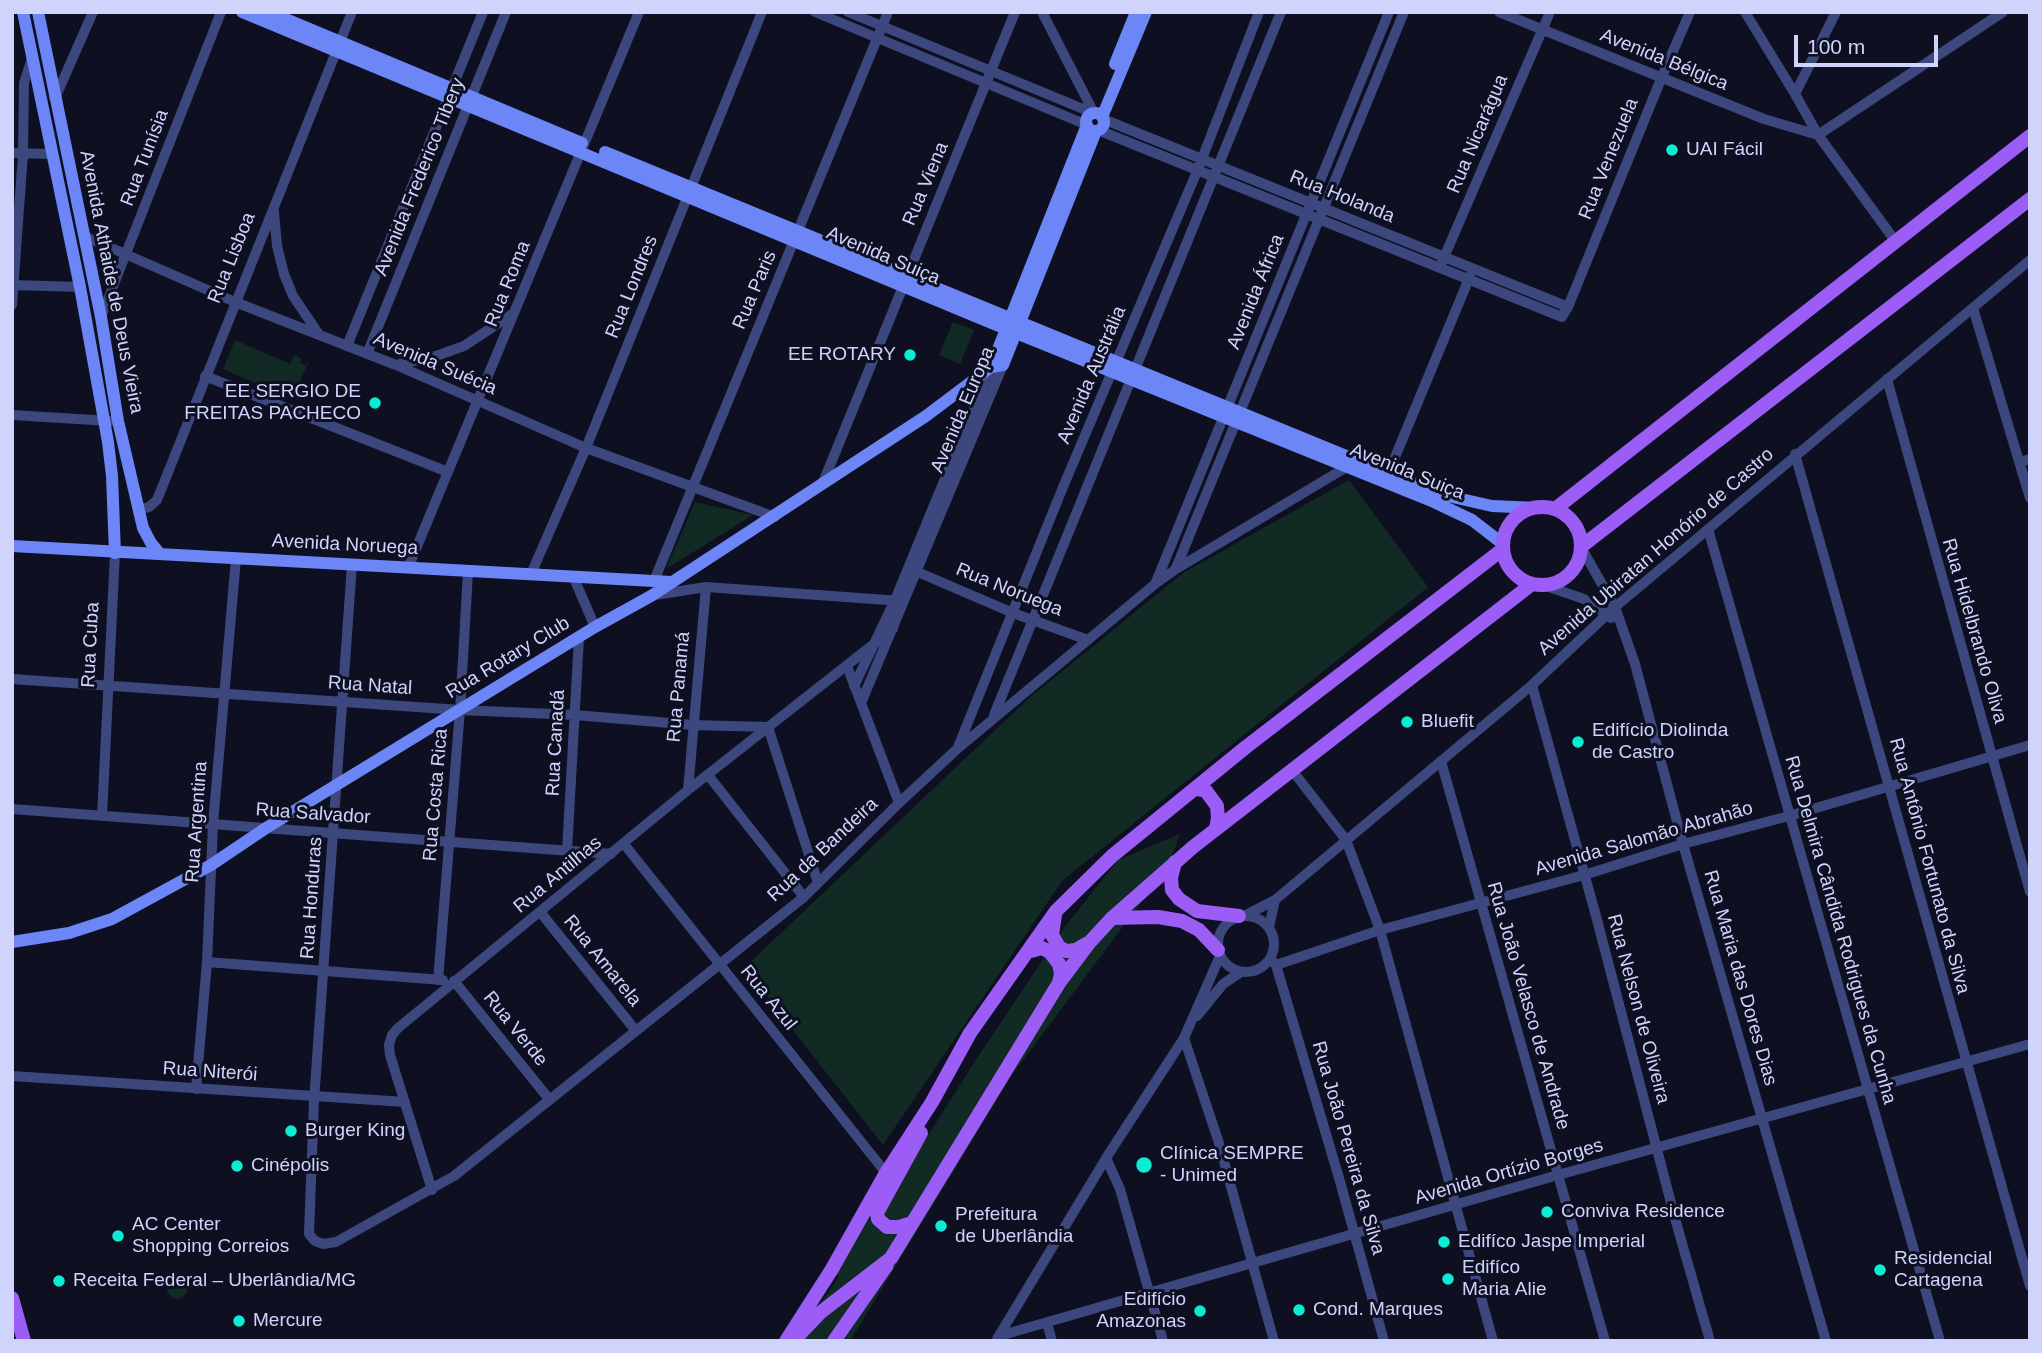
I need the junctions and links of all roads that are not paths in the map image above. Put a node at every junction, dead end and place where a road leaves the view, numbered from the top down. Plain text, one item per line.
1 (38, 12) edge
2 (93, 12) edge
3 (221, 12) edge
4 (242, 12) edge
5 (269, 12) edge
6 (352, 12) edge
7 (483, 12) edge
8 (506, 12) edge
9 (639, 12) edge
10 (762, 12) edge
11 (815, 12) edge
12 (848, 12) edge
13 (888, 12) edge
14 (1015, 12) edge
15 (1042, 12) edge
16 (1136, 12) edge
17 (1146, 12) edge
18 (1259, 12) edge
19 (1281, 12) edge
20 (1389, 12) edge
21 (1405, 12) edge
22 (1499, 12) edge
23 (1549, 12) edge
24 (1690, 12) edge
25 (1745, 12) edge
26 (1836, 12) edge
27 (2003, 12) edge
28 (20, 18) edge
29 (882, 26) junction
30 (1542, 29) junction
31 (878, 38) junction
32 (338, 47) junction
33 (32, 58) junction
34 (989, 78) junction
35 (1661, 79) junction
36 (450, 93) junction
37 (1796, 94) junction
38 (56, 96) junction
39 (41, 101) junction
40 (470, 102) junction
41 (1095, 121) junction
42 (1818, 135) junction
43 (2030, 136) edge
44 (583, 148) junction
45 (17, 153) edge
46 (52, 154) junction
47 (1200, 164) junction
48 (1216, 171) junction
49 (690, 192) junction
50 (2030, 198) edge
51 (1310, 203) junction
52 (1323, 208) junction
53 (273, 209) junction
54 (1306, 214) junction
55 (1319, 219) junction
56 (1176, 220) junction
57 (1194, 226) junction
58 (84, 236) junction
59 (797, 236) junction
60 (1896, 242) junction
61 (126, 255) junction
62 (1444, 258) junction
63 (2030, 260) edge
64 (1440, 269) junction
65 (1473, 269) junction
66 (904, 280) junction
67 (1468, 281) junction
68 (13, 285) edge
69 (80, 287) junction
70 (235, 302) junction
71 (12, 304) edge
72 (1569, 307) junction
73 (1973, 308) junction
74 (514, 313) junction
75 (102, 317) junction
76 (1561, 317) joint
77 (1014, 325) junction
78 (318, 334) junction
79 (347, 346) junction
80 (1252, 346) junction
81 (1265, 350) junction
82 (367, 354) junction
83 (396, 365) junction
84 (998, 366) junction
85 (1115, 367) junction
86 (1133, 373) junction
87 (205, 376) junction
88 (1887, 379) junction
89 (479, 401) junction
90 (1232, 414) junction
91 (12, 415) edge
92 (104, 421) junction
93 (118, 421) junction
94 (586, 447) junction
95 (1795, 454) junction
96 (2025, 461) edge
97 (1351, 465) junction
98 (448, 472) junction
99 (112, 476) joint
100 (1386, 478) junction
101 (822, 485) junction
102 (691, 488) junction
103 (2030, 498) edge
104 (1537, 508) junction
105 (1555, 509) junction
106 (139, 510) junction
107 (775, 517) junction
108 (143, 528) junction
109 (1708, 529) junction
110 (12, 546) edge
111 (1503, 547) junction
112 (1582, 548) junction
113 (115, 553) junction
114 (134, 553) junction
115 (160, 554) junction
116 (236, 558) junction
117 (352, 564) junction
118 (408, 568) junction
119 (1176, 569) junction
120 (913, 570) junction
121 (468, 572) junction
122 (531, 574) junction
123 (573, 576) junction
124 (654, 581) junction
125 (672, 582) junction
126 (1155, 584) junction
127 (1539, 585) junction
128 (706, 587) junction
129 (651, 596) junction
130 (900, 601) junction
131 (1615, 607) junction
132 (1013, 613) junction
133 (1606, 614) junction
134 (1031, 620) junction
135 (1620, 625) junction
136 (595, 627) junction
137 (893, 629) junction
138 (579, 637) junction
139 (1088, 640) junction
140 (875, 644) junction
141 (847, 666) junction
142 (12, 679) edge
143 (1532, 685) junction
144 (854, 686) junction
145 (108, 687) junction
146 (225, 693) junction
147 (343, 701) junction
148 (861, 703) junction
149 (460, 710) junction
150 (575, 715) junction
151 (993, 719) junction
152 (693, 725) junction
153 (768, 727) junction
154 (2030, 745) edge
155 (956, 750) junction
156 (1992, 755) junction
157 (1441, 761) junction
158 (1292, 770) junction
159 (708, 775) junction
160 (338, 784) junction
161 (1890, 787) junction
162 (1197, 789) junction
163 (688, 790) junction
164 (899, 803) junction
165 (12, 810) edge
166 (102, 816) junction
167 (1789, 816) junction
168 (213, 824) junction
169 (265, 828) junction
170 (1216, 830) junction
171 (334, 834) junction
172 (1346, 840) junction
173 (450, 842) junction
174 (624, 844) junction
175 (1683, 844) junction
176 (567, 851) junction
177 (611, 854) junction
178 (1175, 862) junction
179 (211, 865) junction
180 (1584, 875) junction
181 (818, 883) junction
182 (2030, 892) edge
183 (804, 897) junction
184 (1275, 900) junction
185 (1481, 904) junction
186 (1056, 911) junction
187 (541, 913) junction
188 (1242, 915) junction
189 (1112, 918) junction
190 (1269, 927) junction
191 (1380, 930) junction
192 (12, 942) edge
193 (1089, 943) junction
194 (1027, 952) junction
195 (1219, 953) junction
196 (207, 962) junction
197 (1273, 962) junction
198 (719, 963) junction
199 (324, 971) junction
200 (1241, 972) junction
201 (438, 980) junction
202 (454, 981) junction
203 (1059, 983) junction
204 (1190, 1025) junction
205 (636, 1031) junction
206 (1184, 1038) junction
207 (2030, 1044) edge
208 (1966, 1063) junction
209 (12, 1076) edge
210 (196, 1089) junction
211 (1867, 1089) junction
212 (314, 1096) junction
213 (549, 1099) junction
214 (405, 1102) junction
215 (932, 1102) junction
216 (1761, 1120) junction
217 (1657, 1147) junction
218 (1107, 1158) junction
219 (886, 1173) junction
220 (1558, 1175) junction
221 (432, 1190) junction
222 (1456, 1205) junction
223 (861, 1221) junction
224 (912, 1223) junction
225 (309, 1234) joint
226 (1355, 1234) junction
227 (891, 1258) junction
228 (1252, 1264) junction
229 (2030, 1286) edge
230 (1150, 1293) junction
231 (12, 1298) edge
232 (1047, 1323) junction
233 (997, 1339) edge
234 (24, 1341) edge
235 (776, 1341) edge
236 (786, 1341) edge
237 (794, 1341) edge
238 (834, 1341) edge
239 (1052, 1341) edge
240 (1163, 1341) edge
241 (1274, 1341) edge
242 (1384, 1341) edge
243 (1493, 1341) edge
244 (1605, 1341) edge
245 (1710, 1341) edge
246 (1826, 1341) edge
247 (1940, 1341) edge

1 - 38 street, Avenida Athaide de Deus Vieira
2 - 38 street
3 - 61 street, Rua Tunísia
4 - 32 street, Avenida Suiça
5 - 32 street, Avenida Suiça
6 - 32 street, Rua Lisboa
7 - 36 street, Avenida Frederico Tibery
8 - 40 street, Avenida Frederico Tibery
9 - 44 street, Rua Roma
10 - 49 street, Rua Londres
11 - 31 street, Rua Holanda
12 - 29 street, Rua Holanda
13 - 29 street, Rua Paris
14 - 34 street, Rua Viena
15 - 41 street
16 - 41 street, Avenida Europa
17 - 41 street, Avenida Europa
18 - 47 street, Avenida Austrália
19 - 48 street, Avenida Austrália
20 - 51 street, Avenida África
21 - 52 street, Avenida África
22 - 30 street, Avenida Bélgica
23 - 30 street, Rua Nicarágua
24 - 35 street, Rua Venezuela
25 - 37 street
26 - 37 street
27 - 42 street
28 - 33 street, Avenida Athaide de Deus Vieira
29 - 31 street, Rua Paris
29 - 34 street, Rua Holanda
30 - 35 street, Avenida Bélgica
30 - 62 street, Rua Nicarágua
31 - 34 street, Rua Holanda
31 - 59 street, Rua Paris
32 - 36 street, Avenida Suiça
32 - 53 street, Rua Lisboa
33 - 39 street, Avenida Athaide de Deus Vieira
33 - 45 street
34 - 41 street, Rua Holanda
34 - 66 street, Rua Viena
35 - 42 street, Avenida Bélgica
35 - 72 street, Rua Venezuela
36 - 40 street, Avenida Suiça
36 - 79 street, Avenida Frederico Tibery
37 - 42 street
38 - 39 street
38 - 58 street, Avenida Athaide de Deus Vieira
39 - 46 street, Avenida Athaide de Deus Vieira
40 - 44 street, Avenida Suiça
40 - 82 street, Avenida Frederico Tibery
41 - 47 street, Rua Holanda
41 - 77 street, Avenida Europa
42 - 60 street
43 - 60 main road
44 - 49 street, Avenida Suiça
44 - 74 street, Rua Roma
45 - 46 street
45 - 68 street
46 - 69 street, Avenida Athaide de Deus Vieira
47 - 48 street, Rua Holanda
47 - 56 street, Avenida Austrália
48 - 51 street, Rua Holanda
48 - 54 street, Rua Holanda
48 - 57 street, Avenida Austrália
49 - 59 street, Avenida Suiça
49 - 94 street, Rua Londres
50 - 112 main road
51 - 52 street, Rua Holanda
51 - 54 street, Avenida África
52 - 55 street, Avenida África
52 - 62 street, Rua Holanda
53 - 70 street, Rua Lisboa
53 - 78 street
54 - 55 street, Rua Holanda
54 - 80 street, Avenida África
55 - 64 street, Rua Holanda
55 - 81 street, Avenida África
56 - 57 street
56 - 85 street, Avenida Austrália
57 - 86 street, Avenida Austrália
58 - 61 street, Avenida Suécia
58 - 75 street, Avenida Athaide de Deus Vieira
59 - 66 street, Avenida Suiça
59 - 102 street, Rua Paris
60 - 105 main road
61 - 70 street, Avenida Suécia
61 - 75 street, Rua Tunísia
62 - 64 street, Rua Nicarágua
62 - 65 street, Rua Holanda
63 - 73 street, Avenida Ubiratan Honório de Castro
64 - 67 street, Rua Holanda
65 - 67 street
65 - 72 street, Rua Holanda
66 - 77 street, Avenida Suiça
66 - 101 street, Rua Viena
67 - 76 street, Rua Holanda
67 - 100 street
68 - 69 street
68 - 71 street
69 - 92 street, Avenida Athaide de Deus Vieira
70 - 78 street, Avenida Suécia
70 - 87 street, Rua Lisboa
72 - 76 street, Rua Venezuela
73 - 88 street, Avenida Ubiratan Honório de Castro
73 - 96 street
74 - 83 street
74 - 89 street, Rua Roma
75 - 93 street, Avenida Athaide de Deus Vieira
77 - 84 street, Avenida Europa
77 - 85 street, Avenida Suiça
78 - 79 street, Avenida Suécia
79 - 82 street, Avenida Suécia
80 - 81 street
80 - 90 street, Avenida África
81 - 90 street, Avenida África
82 - 83 street, Avenida Suécia
83 - 89 street, Avenida Suécia
84 - 101 street, Rua Rotary Club
84 - 120 street, Avenida Europa
85 - 86 street, Avenida Suiça
85 - 132 street, Avenida Austrália
86 - 90 street, Avenida Suiça
86 - 134 street, Avenida Austrália
87 - 98 street
87 - 106 street, Rua Lisboa
88 - 95 street, Avenida Ubiratan Honório de Castro
88 - 156 street, Rua Hidelbrando Oliva
89 - 94 street, Avenida Suécia
89 - 98 street, Rua Roma
90 - 97 street, Avenida Suiça
90 - 119 street, Avenida África
90 - 126 street, Avenida África
91 - 92 street
92 - 93 street
92 - 99 street, Avenida Athaide de Deus Vieira
93 - 106 street, Avenida Athaide de Deus Vieira
94 - 102 street, Avenida Suécia
94 - 122 street, Rua Londres
95 - 109 street, Avenida Ubiratan Honório de Castro
95 - 161 street, Rua Antônio Fortunato da Silva
96 - 103 street
97 - 100 street, Avenida Suiça
97 - 119 street, Rua da Bandeira
98 - 118 street, Rua Roma
99 - 113 street, Rua Cuba
100 - 104 street, Avenida Suiça
100 - 111 street, Avenida Suiça
101 - 107 street, Rua Rotary Club
102 - 107 street, Avenida Suécia
102 - 124 street, Rua Paris
104 - 105 main road
104 - 111 main road
105 - 112 main road
106 - 108 street, Avenida Athaide de Deus Vieira
107 - 125 street, Rua Rotary Club
108 - 114 street
108 - 115 street, Avenida Athaide de Deus Vieira
109 - 131 street, Avenida Ubiratan Honório de Castro
109 - 167 street, Rua Delmira Cândida Rodrigues da Cunha
110 - 113 street, Avenida Noruega
111 - 127 main road
111 - 162 main road
112 - 127 main road
112 - 131 street, Rua Maria das Dores Dias
113 - 114 street, Avenida Noruega
113 - 145 street, Rua Cuba
114 - 115 street, Avenida Noruega
115 - 116 street, Avenida Noruega
116 - 117 street, Avenida Noruega
116 - 146 street, Rua Argentina
117 - 118 street, Avenida Noruega
117 - 147 street, Rua Honduras
118 - 121 street, Avenida Noruega
119 - 126 street, Rua da Bandeira
120 - 130 street, Avenida Europa
120 - 132 street, Rua Noruega
121 - 122 street, Avenida Noruega
121 - 149 street, Rua Costa Rica
122 - 123 street, Avenida Noruega
123 - 124 street, Avenida Noruega
123 - 136 street
124 - 125 street, Avenida Noruega
125 - 128 street
125 - 129 street, Rua Rotary Club
126 - 139 street, Rua da Bandeira
127 - 133 street
127 - 158 main road
128 - 129 street
128 - 130 street
128 - 152 street, Rua Panamá
129 - 136 street, Rua Rotary Club
130 - 137 street, Avenida Europa
130 - 140 street, Avenida Europa
131 - 133 street, Avenida Ubiratan Honório de Castro
131 - 135 street, Rua Maria das Dores Dias
132 - 134 street, Rua Noruega
132 - 155 street, Avenida Austrália
133 - 135 street
133 - 143 street, Avenida Ubiratan Honório de Castro
134 - 139 street, Rua Noruega
134 - 151 street, Avenida Austrália
135 - 175 street, Rua Maria das Dores Dias
136 - 138 street, Rua Rotary Club
137 - 140 street, Rua Antilhas
137 - 148 street, Avenida Europa
138 - 149 street, Rua Rotary Club
138 - 150 street, Rua Canadá
139 - 151 street, Rua da Bandeira
140 - 141 street, Rua Antilhas
140 - 144 street, Avenida Europa
141 - 144 street
141 - 153 street, Rua Antilhas
142 - 145 street, Rua Natal
143 - 157 street, Avenida Ubiratan Honório de Castro
143 - 180 street, Rua Nelson de Oliveira
144 - 148 street
145 - 146 street, Rua Natal
145 - 166 street, Rua Cuba
146 - 147 street, Rua Natal
146 - 168 street, Rua Argentina
147 - 149 street, Rua Natal
147 - 160 street, Rua Honduras
148 - 164 street
149 - 150 street, Rua Natal
149 - 160 street, Rua Rotary Club
149 - 173 street, Rua Costa Rica
150 - 152 street, Rua Natal
150 - 176 street, Rua Canadá
151 - 155 street, Rua da Bandeira
152 - 153 street, Rua Natal
152 - 163 street, Rua Panamá
153 - 159 street, Rua Antilhas
153 - 181 street
154 - 156 street, Avenida Salomão Abrahão
155 - 164 street, Rua da Bandeira
156 - 161 street, Avenida Salomão Abrahão
156 - 182 street, Rua Hidelbrando Oliva
157 - 172 street, Avenida Ubiratan Honório de Castro
157 - 185 street, Rua João Velasco de Andrade
158 - 170 main road
158 - 172 street
159 - 163 street, Rua Antilhas
159 - 183 street
160 - 169 street, Rua Rotary Club
160 - 171 street, Rua Honduras
161 - 167 street, Avenida Salomão Abrahão
161 - 208 street, Rua Antônio Fortunato da Silva
162 - 170 main road
162 - 186 main road
163 - 174 street, Rua Antilhas
164 - 181 street, Rua da Bandeira
165 - 166 street, Rua Salvador
166 - 168 street, Rua Salvador
167 - 175 street, Avenida Salomão Abrahão
167 - 211 street, Rua Delmira Cândida Rodrigues da Cunha
168 - 169 street, Rua Salvador
168 - 179 street, Rua Argentina
169 - 171 street, Rua Salvador
169 - 179 street, Rua Rotary Club
170 - 178 main road
171 - 173 street, Rua Salvador
171 - 199 street, Rua Honduras
172 - 184 street, Avenida Ubiratan Honório de Castro
172 - 191 street
173 - 176 street, Rua Salvador
173 - 201 street, Rua Costa Rica
174 - 177 street, Rua Antilhas
174 - 198 street, Rua Azul
175 - 180 street, Avenida Salomão Abrahão
175 - 216 street, Rua Maria das Dores Dias
176 - 177 street, Rua Salvador
177 - 187 street, Rua Antilhas
178 - 188 main road
178 - 189 main road
179 - 192 street, Rua Rotary Club
179 - 196 street, Rua Argentina
180 - 185 street, Avenida Salomão Abrahão
180 - 217 street, Rua Nelson de Oliveira
181 - 183 street, Rua da Bandeira
183 - 198 street, Rua da Bandeira
184 - 188 street, Avenida Ubiratan Honório de Castro
184 - 190 street
185 - 191 street, Avenida Salomão Abrahão
185 - 220 street, Rua João Velasco de Andrade
186 - 193 main road
186 - 194 main road
187 - 202 street, Rua Antilhas
187 - 205 street, Rua Amarela
188 - 190 street
188 - 195 street
189 - 193 main road
189 - 195 main road
190 - 197 street
191 - 197 street, Avenida Salomão Abrahão
191 - 222 street
193 - 203 main road
194 - 203 main road
194 - 215 main road
195 - 200 street
195 - 204 street
196 - 199 street
196 - 210 street, Rua Argentina
197 - 200 street
197 - 226 street, Rua João Pereira da Silva
198 - 205 street, Rua da Bandeira
198 - 219 street, Rua Azul
199 - 201 street
199 - 212 street, Rua Honduras
200 - 204 street
201 - 202 street
202 - 213 street, Rua Verde
202 - 214 street, Rua Antilhas
203 - 224 main road
204 - 206 street
205 - 213 street, Rua da Bandeira
206 - 218 street
206 - 228 street
207 - 208 street, Avenida Ortízio Borges
208 - 211 street, Avenida Ortízio Borges
208 - 229 street, Rua Antônio Fortunato da Silva
209 - 210 street, Rua Niterói
210 - 212 street, Rua Niterói
211 - 216 street, Avenida Ortízio Borges
211 - 247 street, Rua Delmira Cândida Rodrigues da Cunha
212 - 214 street, Rua Niterói
212 - 225 street, Rua Honduras
213 - 221 street, Rua da Bandeira
214 - 221 street, Rua Antilhas
215 - 219 main road
215 - 224 main road
216 - 217 street, Avenida Ortízio Borges
216 - 246 street, Rua Maria das Dores Dias
217 - 220 street, Avenida Ortízio Borges
217 - 245 street, Rua Nelson de Oliveira
218 - 230 street
218 - 233 street
219 - 223 main road
220 - 222 street, Avenida Ortízio Borges
220 - 244 street, Rua João Velasco de Andrade
221 - 225 street, Rua da Bandeira
222 - 226 street, Avenida Ortízio Borges
222 - 243 street
223 - 235 main road
223 - 236 main road
224 - 227 main road
226 - 228 street, Avenida Ortízio Borges
226 - 242 street, Rua João Pereira da Silva
227 - 237 main road
227 - 238 main road
228 - 230 street, Avenida Ortízio Borges
228 - 241 street
230 - 232 street, Avenida Ortízio Borges
230 - 240 street
231 - 234 main road
232 - 233 street, Avenida Ortízio Borges
232 - 239 street

